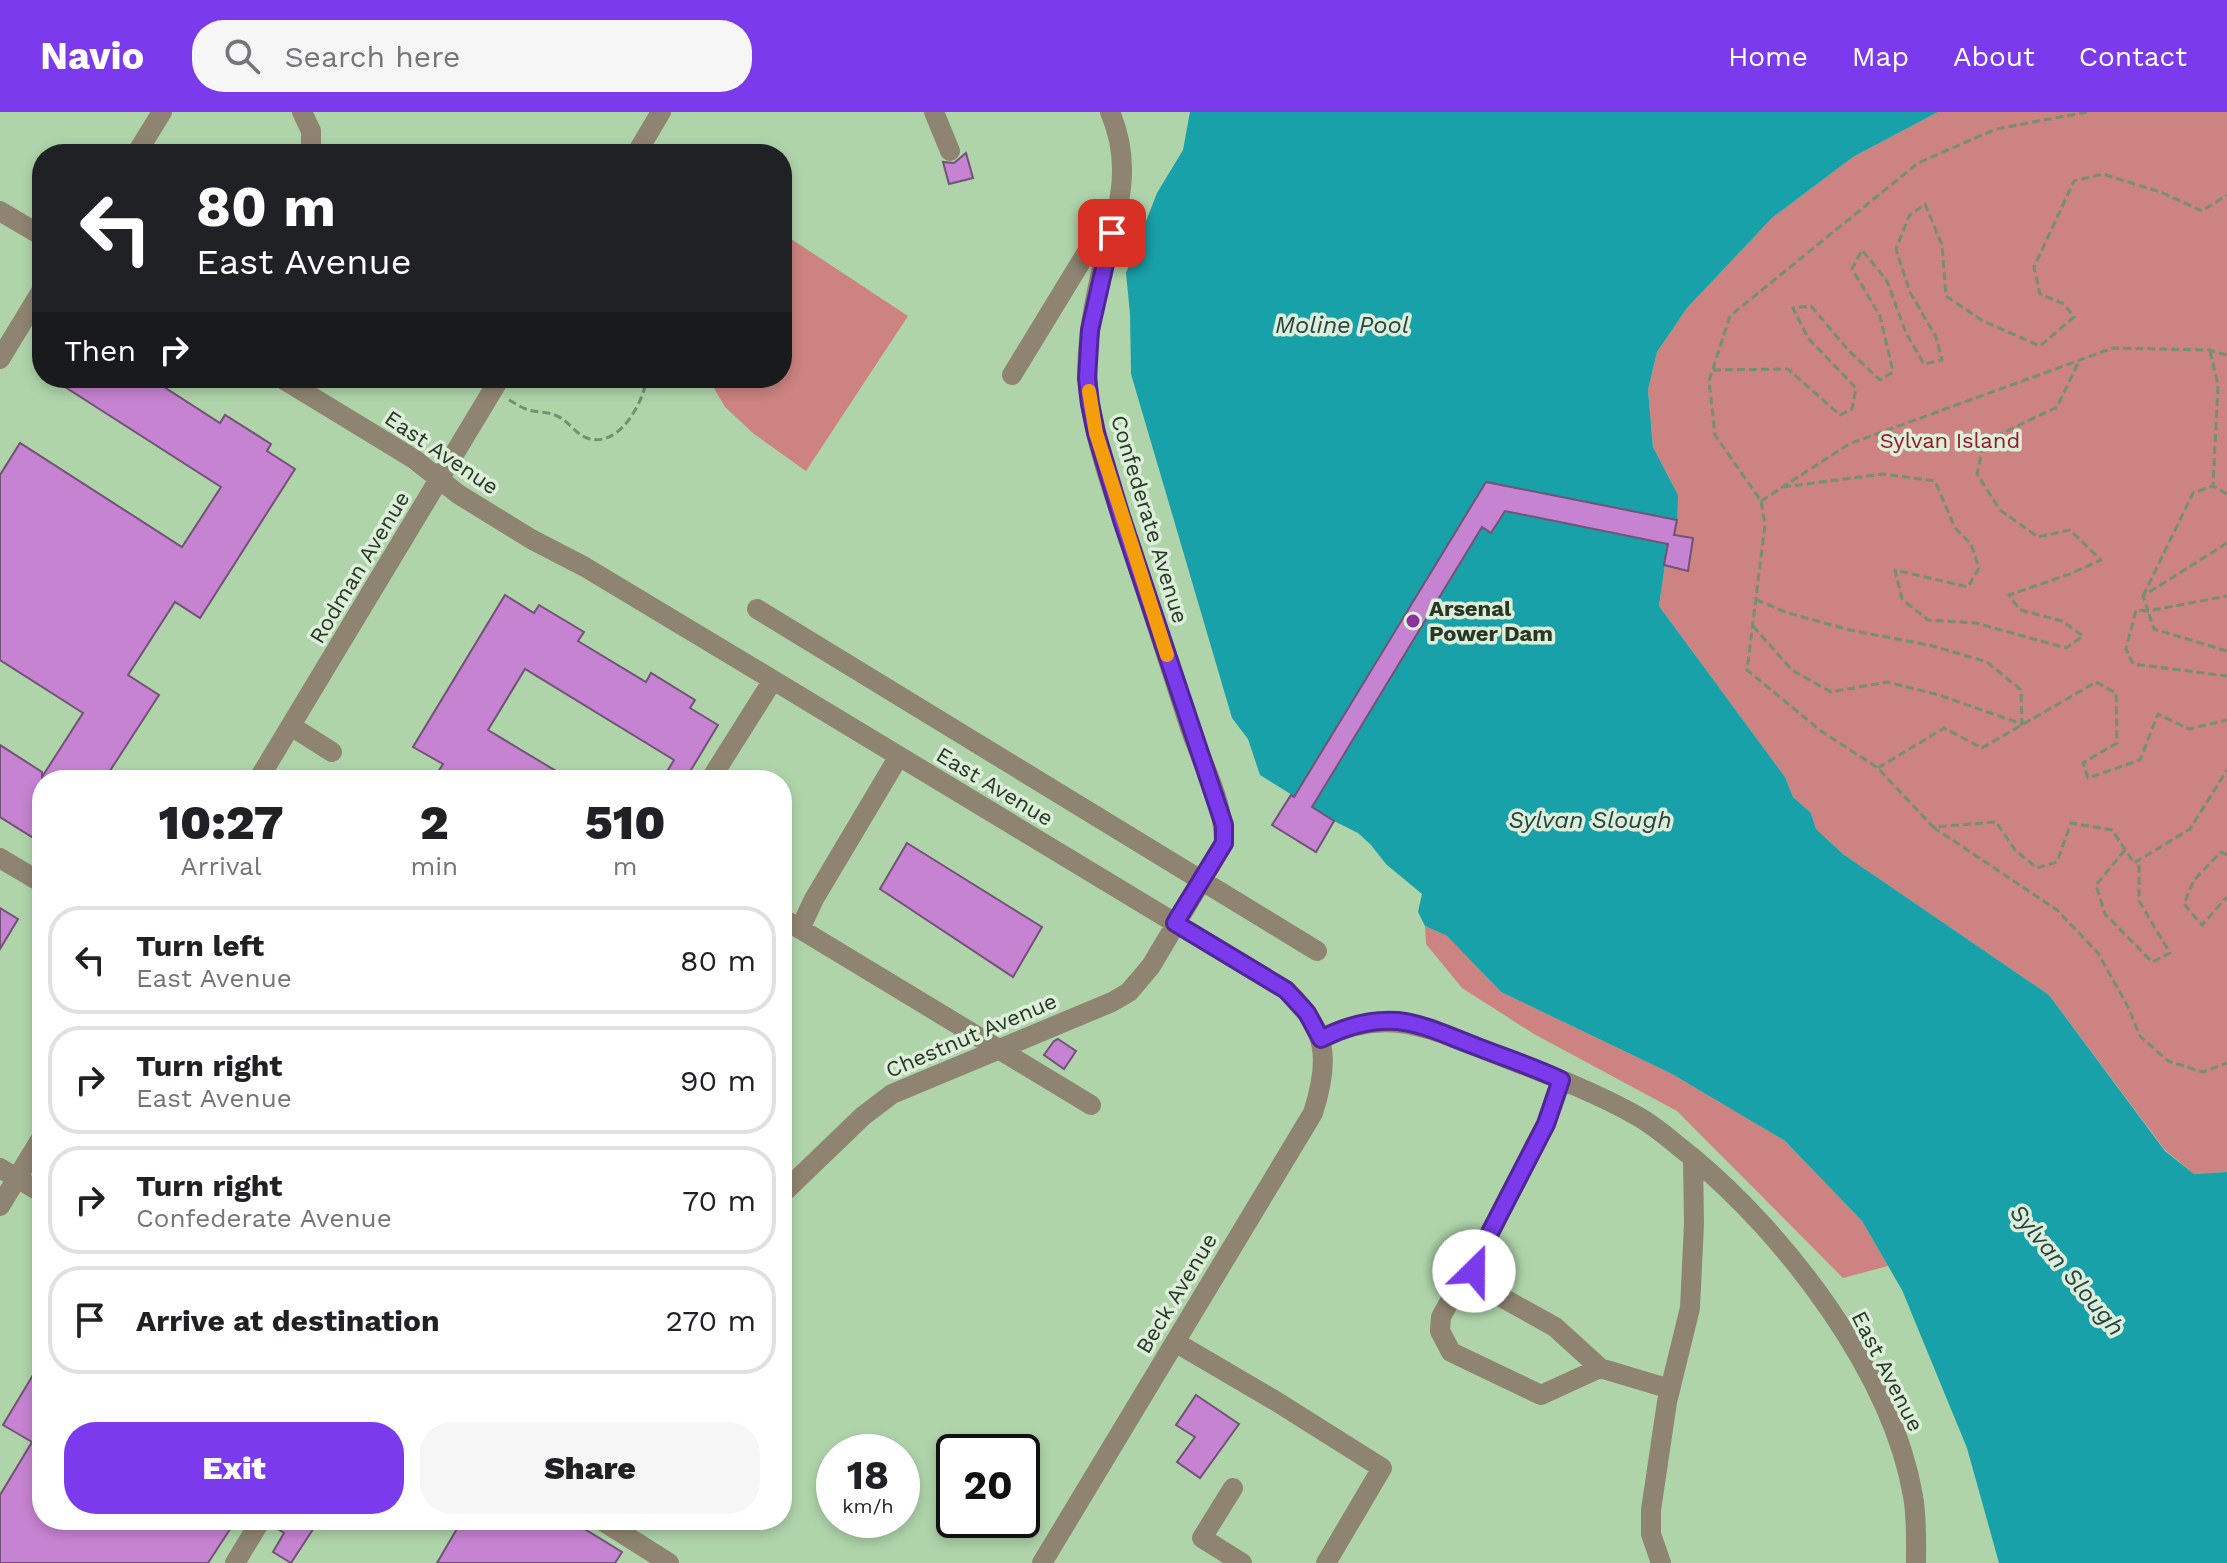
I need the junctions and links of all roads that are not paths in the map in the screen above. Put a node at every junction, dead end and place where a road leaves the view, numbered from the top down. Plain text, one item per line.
1 (162, 112) edge
2 (302, 112) edge
3 (661, 112) edge
4 (934, 112) edge
5 (1110, 112) edge
6 (142, 144) edge
7 (311, 144) edge
8 (642, 144) edge
9 (950, 151) dead end
10 (0, 211) edge
11 (32, 230) edge
12 (1107, 249) junction
13 (32, 306) edge
14 (0, 359) edge
15 (1012, 375) dead end
16 (297, 388) edge
17 (495, 388) edge
18 (440, 478) junction
19 (757, 609) dead end
20 (773, 680) junction
21 (291, 726) junction
22 (332, 752) dead end
23 (899, 756) junction
24 (264, 770) edge
25 (716, 770) edge
26 (0, 858) edge
27 (32, 877) edge
28 (1202, 882) junction
29 (1175, 923) junction
30 (792, 924) edge
31 (800, 929) junction
32 (1317, 951) dead end
33 (1321, 1039) junction
34 (998, 1048) junction
35 (1561, 1080) junction
36 (1091, 1105) dead end
37 (32, 1148) edge
38 (1693, 1158) junction
39 (8, 1173) edge
40 (792, 1185) edge
41 (32, 1187) edge
42 (0, 1206) edge
43 (1469, 1289) junction
44 (1175, 1342) junction
45 (1600, 1368) junction
46 (1670, 1389) junction
47 (1233, 1488) dead end
48 (255, 1530) edge
49 (620, 1530) edge
50 (640, 1545) junction
51 (235, 1563) edge
52 (629, 1563) edge
53 (669, 1563) edge
54 (1042, 1563) edge
55 (1242, 1563) edge
56 (1326, 1563) edge
57 (1661, 1563) edge
58 (1916, 1563) edge

1 - 6 street
2 - 7 street
3 - 8 street
4 - 9 street
5 - 12 street, Confederate Avenue
10 - 11 street
12 - 15 street
12 - 28 street, Confederate Avenue
13 - 14 street
16 - 18 street, East Avenue
17 - 18 street, Rodman Avenue
18 - 20 street, East Avenue
18 - 21 street, Rodman Avenue
19 - 28 street
20 - 23 street, East Avenue
20 - 25 street
21 - 22 street
21 - 24 street, Rodman Avenue
23 - 29 street, East Avenue
23 - 31 street
26 - 27 street
28 - 29 street, Confederate Avenue
28 - 32 street
29 - 33 street, East Avenue
29 - 34 street, Chestnut Avenue
30 - 31 street
31 - 34 street
33 - 35 street, East Avenue
33 - 44 street, Beck Avenue
34 - 36 street
34 - 40 street, Chestnut Avenue
35 - 38 street, East Avenue
35 - 43 street
37 - 39 street
38 - 46 street
38 - 58 street, East Avenue
39 - 41 street
39 - 42 street
43 - 45 street
43 - 45 street
44 - 54 street, Beck Avenue
44 - 56 street
45 - 46 street
46 - 57 street
47 - 55 street
48 - 51 street
49 - 50 street
50 - 52 street
50 - 53 street

